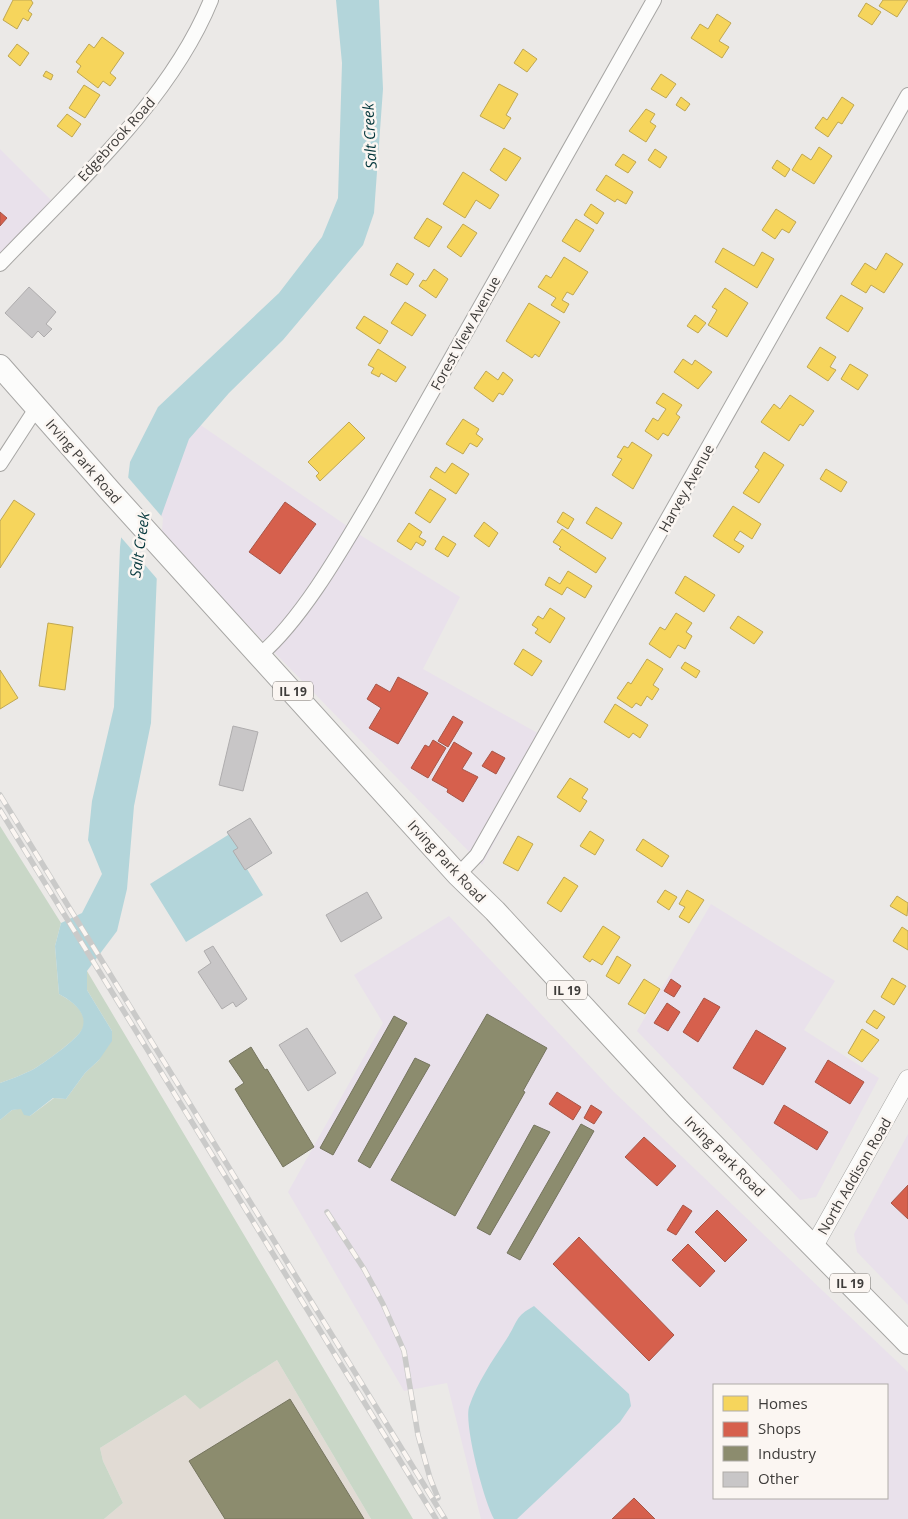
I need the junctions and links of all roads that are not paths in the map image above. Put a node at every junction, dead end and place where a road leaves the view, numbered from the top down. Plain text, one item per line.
1 (211, 0) edge
2 (654, 0) edge
3 (908, 95) edge
4 (0, 264) edge
5 (0, 366) edge
6 (37, 407) junction
7 (0, 464) edge
8 (260, 655) junction
9 (458, 875) junction
10 (908, 1079) edge
11 (814, 1246) junction
12 (908, 1343) edge

1 - 4 street, Edgebrook Road
2 - 8 street, Forest View Avenue
3 - 9 street, Harvey Avenue
5 - 6 main road, Irving Park Road / IL 19
6 - 7 street
6 - 8 main road, Irving Park Road / IL 19
8 - 9 main road, Irving Park Road / IL 19
9 - 11 main road, Irving Park Road / IL 19
10 - 11 street, North Addison Road
11 - 12 main road, Irving Park Road / IL 19

